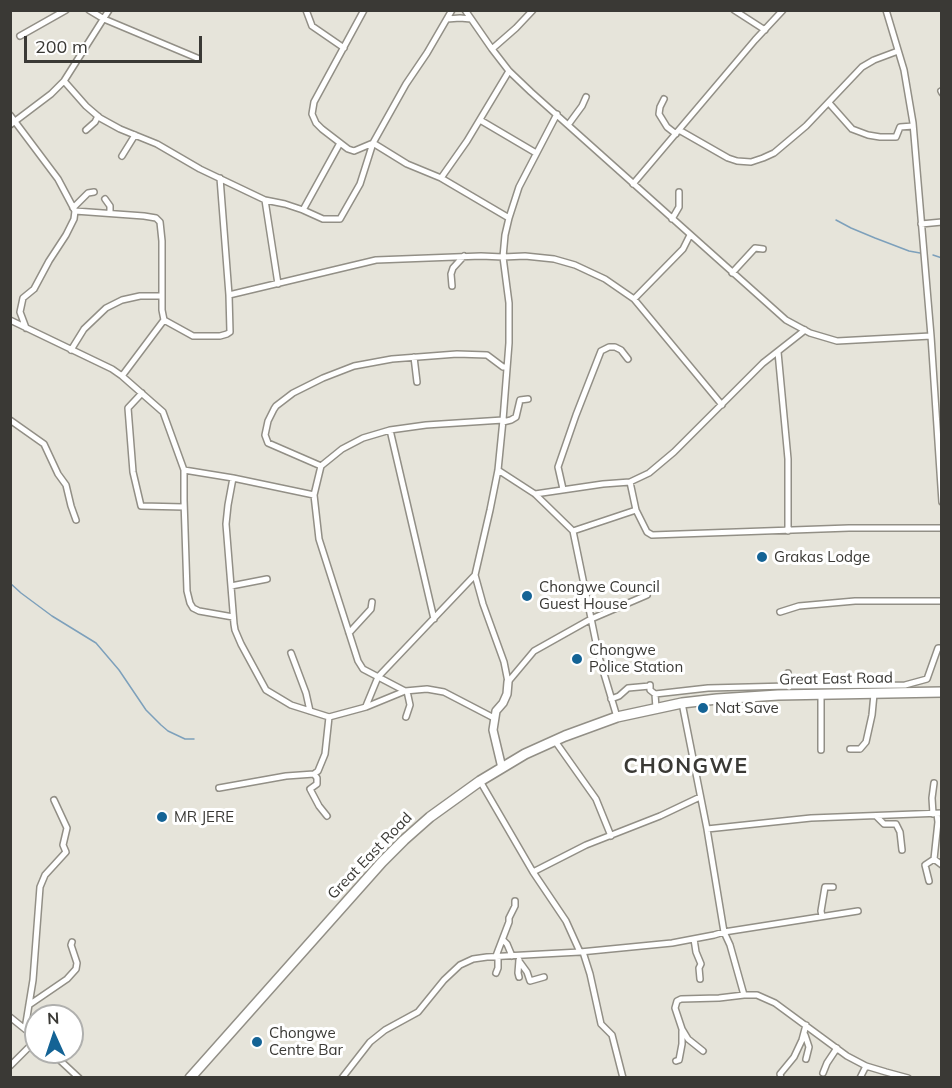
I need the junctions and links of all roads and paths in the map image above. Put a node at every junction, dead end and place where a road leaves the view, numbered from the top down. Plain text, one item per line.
1 (66, 10) edge
2 (88, 10) edge
3 (109, 10) edge
4 (306, 10) edge
5 (364, 10) edge
6 (452, 10) edge
7 (533, 10) edge
8 (734, 10) edge
9 (776, 10) edge
10 (783, 10) edge
11 (886, 10) edge
12 (468, 11) edge
13 (104, 19) junction
14 (447, 19) junction
15 (471, 19) junction
16 (775, 19) junction
17 (765, 30) junction
18 (20, 36) dead end
19 (344, 48) junction
20 (492, 49) junction
21 (898, 51) junction
22 (197, 58) dead end
23 (509, 71) junction
24 (64, 81) junction
25 (586, 97) dead end
26 (664, 99) dead end
27 (829, 103) junction
28 (557, 114) junction
29 (10, 115) edge
30 (98, 116) junction
31 (480, 120) junction
32 (13, 124) edge
33 (568, 125) junction
34 (914, 126) junction
35 (86, 130) dead end
36 (677, 132) junction
37 (135, 135) junction
38 (340, 143) junction
39 (373, 143) junction
40 (536, 153) junction
41 (122, 156) dead end
42 (220, 178) junction
43 (441, 178) junction
44 (633, 184) junction
45 (94, 192) dead end
46 (679, 192) dead end
47 (105, 199) dead end
48 (265, 200) junction
49 (74, 209) junction
50 (303, 210) junction
51 (110, 213) junction
52 (509, 218) junction
53 (672, 219) junction
54 (942, 222) edge
55 (921, 224) junction
56 (690, 235) junction
57 (763, 249) dead end
58 (464, 256) junction
59 (503, 257) junction
60 (732, 273) junction
61 (278, 284) junction
62 (452, 286) dead end
63 (229, 295) junction
64 (162, 296) junction
65 (634, 299) junction
66 (10, 320) edge
67 (164, 320) junction
68 (26, 328) junction
69 (806, 330) junction
70 (931, 336) junction
71 (71, 350) junction
72 (778, 352) junction
73 (414, 357) junction
74 (628, 359) dead end
75 (507, 367) junction
76 (122, 376) junction
77 (417, 381) dead end
78 (142, 393) junction
79 (528, 399) dead end
80 (722, 405) junction
81 (10, 420) edge
82 (503, 421) junction
83 (390, 430) junction
84 (321, 466) junction
85 (184, 470) junction
86 (498, 470) junction
87 (233, 478) junction
88 (630, 482) junction
89 (563, 489) junction
90 (535, 494) junction
91 (314, 495) junction
92 (942, 502) edge
93 (184, 507) junction
94 (636, 510) junction
95 (76, 520) dead end
96 (942, 528) edge
97 (573, 531) junction
98 (788, 531) junction
99 (475, 575) junction
100 (267, 579) dead end
101 (231, 586) junction
102 (646, 595) dead end
103 (942, 601) edge
104 (372, 602) dead end
105 (780, 612) dead end
106 (233, 617) junction
107 (434, 619) junction
108 (591, 620) junction
109 (349, 633) junction
110 (942, 648) edge
111 (291, 653) dead end
112 (788, 674) dead end
113 (378, 677) junction
114 (508, 682) junction
115 (789, 690) junction
116 (406, 691) junction
117 (942, 692) edge
118 (655, 694) junction
119 (821, 694) junction
120 (874, 694) junction
121 (611, 699) junction
122 (682, 703) junction
123 (366, 707) junction
124 (656, 708) junction
125 (310, 711) junction
126 (329, 717) junction
127 (406, 717) dead end
128 (617, 717) junction
129 (494, 718) junction
130 (555, 741) junction
131 (850, 749) dead end
132 (821, 750) dead end
133 (502, 768) junction
134 (314, 774) junction
135 (480, 781) junction
136 (934, 783) dead end
137 (219, 788) dead end
138 (700, 797) junction
139 (54, 800) dead end
140 (937, 814) edge
141 (327, 816) dead end
142 (876, 816) junction
143 (707, 829) junction
144 (611, 836) junction
145 (902, 850) dead end
146 (934, 859) junction
147 (942, 865) edge
148 (533, 872) junction
149 (929, 880) dead end
150 (833, 887) dead end
151 (515, 901) dead end
152 (858, 911) dead end
153 (822, 916) junction
154 (724, 932) junction
155 (694, 939) junction
156 (503, 940) junction
157 (72, 942) dead end
158 (581, 952) junction
159 (497, 956) junction
160 (512, 956) junction
161 (520, 958) junction
162 (496, 973) dead end
163 (544, 976) dead end
164 (519, 977) dead end
165 (700, 979) dead end
166 (744, 994) junction
167 (29, 1004) edge
168 (30, 1004) edge
169 (10, 1017) edge
170 (806, 1025) junction
171 (24, 1028) edge
172 (682, 1029) junction
173 (804, 1033) junction
174 (837, 1048) junction
175 (24, 1051) edge
176 (703, 1051) dead end
177 (806, 1059) dead end
178 (676, 1061) dead end
179 (64, 1064) edge
180 (10, 1066) edge
181 (866, 1066) junction
182 (824, 1073) dead end
183 (895, 1076) edge
184 (79, 1077) edge
185 (190, 1077) edge
186 (342, 1077) edge
187 (623, 1077) edge
188 (780, 1077) edge
189 (860, 1077) edge
190 (908, 1077) edge

1 - 18 street
2 - 13 street
3 - 13 street
4 - 19 street
5 - 19 street
6 - 14 street
7 - 20 street
8 - 17 street
9 - 16 street
10 - 16 street
11 - 21 street
12 - 15 street
13 - 22 street
13 - 24 street
14 - 15 street
14 - 39 street
15 - 20 street
16 - 17 street
17 - 36 street
19 - 38 street
20 - 23 street
21 - 27 street
21 - 34 street
23 - 28 street
23 - 31 street
24 - 30 street
24 - 32 street
25 - 33 street
26 - 36 street
27 - 34 street
27 - 36 street
28 - 33 street
28 - 40 street
29 - 32 street
30 - 35 street
30 - 37 street
31 - 40 street
31 - 43 street
32 - 49 street
33 - 44 street
34 - 55 street
36 - 44 street
37 - 41 street
37 - 42 street
38 - 39 street
38 - 50 street
39 - 43 street
39 - 50 street
40 - 52 street
42 - 48 street
42 - 63 street
43 - 52 street
44 - 53 street
45 - 49 street
46 - 53 street
47 - 51 street
48 - 50 street
48 - 61 street
49 - 51 street
49 - 68 street
51 - 64 street
52 - 59 street
53 - 56 street
54 - 55 street
55 - 70 street
56 - 60 street
56 - 65 street
57 - 60 street
58 - 59 street
58 - 61 street
58 - 62 street
59 - 65 street
59 - 75 street
60 - 69 street
61 - 63 street
63 - 67 street
64 - 67 street
64 - 71 street
65 - 80 street
66 - 68 street
67 - 76 street
68 - 71 street
69 - 70 street
69 - 72 street
70 - 92 street
71 - 76 street
72 - 80 street
72 - 98 street
73 - 75 street
73 - 77 street
73 - 84 street
74 - 89 street
75 - 82 street
76 - 78 street
78 - 85 street
78 - 93 street
79 - 82 street
80 - 88 street
81 - 95 street
82 - 83 street
82 - 86 street
83 - 84 street
83 - 107 street
84 - 91 street
85 - 87 street
85 - 93 street
86 - 90 street
86 - 99 street
87 - 91 street
87 - 101 street
88 - 89 street
88 - 94 street
89 - 90 street
90 - 97 street
91 - 109 street
93 - 106 street
94 - 97 street
94 - 98 street
96 - 98 street
97 - 108 street
99 - 107 street
99 - 114 street
100 - 101 street
101 - 106 street
102 - 108 street
103 - 105 street
104 - 109 street
106 - 125 street
107 - 113 street
108 - 114 street
108 - 121 street
109 - 113 street
110 - 115 street
111 - 125 street
112 - 115 street
113 - 116 street
113 - 123 street
114 - 129 street
115 - 118 street
115 - 119 highway, Great East Road
115 - 122 highway, Great East Road
116 - 123 street
116 - 127 street
116 - 129 street
117 - 120 highway, Great East Road
118 - 121 street
118 - 124 street
119 - 120 highway, Great East Road
119 - 132 street
120 - 131 street
121 - 128 street
122 - 124 highway, Great East Road
122 - 138 street
123 - 126 street
124 - 128 highway, Great East Road
125 - 126 street
126 - 134 street
128 - 130 highway, Great East Road
129 - 133 street
130 - 133 highway, Great East Road
130 - 144 street
133 - 135 highway, Great East Road
134 - 137 street
134 - 141 street
135 - 148 street
135 - 185 highway, Great East Road
136 - 140 street
138 - 143 street
138 - 144 street
139 - 167 street
140 - 142 street
140 - 146 street
142 - 143 street
142 - 145 street
143 - 154 street
144 - 148 street
146 - 147 street
146 - 149 street
148 - 158 street
150 - 153 street
151 - 156 street
152 - 153 street
153 - 154 street
154 - 155 street
154 - 166 street
155 - 158 street
155 - 165 street
156 - 159 street
156 - 160 street
157 - 168 street
158 - 161 street
158 - 187 street
159 - 160 street
159 - 162 street
159 - 186 street
160 - 161 street
161 - 163 street
161 - 164 street
166 - 170 street
166 - 172 street
169 - 171 street
170 - 173 street
170 - 174 street
172 - 176 street
172 - 178 street
173 - 177 street
173 - 188 street
174 - 181 street
174 - 182 street
175 - 180 street
179 - 184 street
181 - 183 street
181 - 189 street
183 - 190 street

